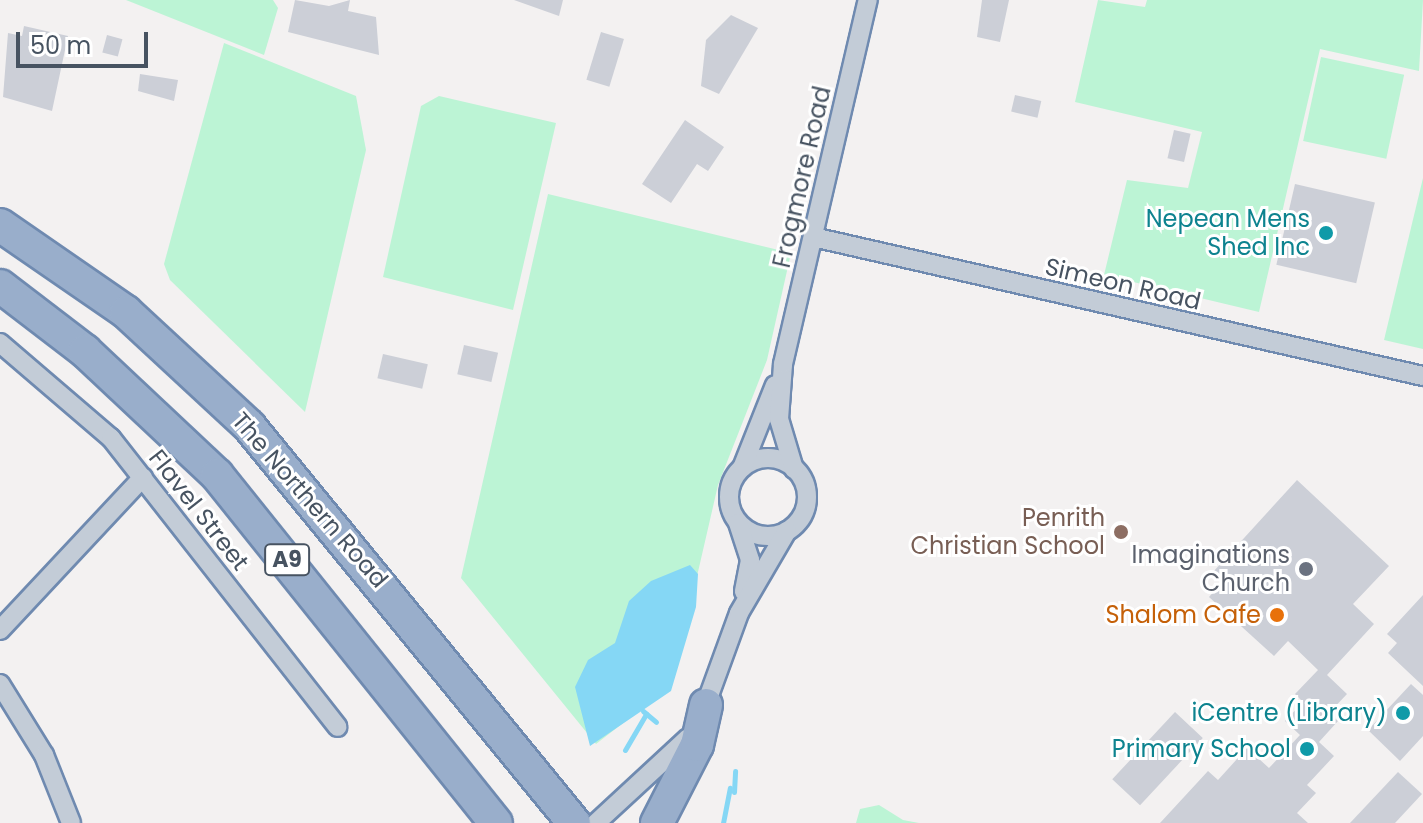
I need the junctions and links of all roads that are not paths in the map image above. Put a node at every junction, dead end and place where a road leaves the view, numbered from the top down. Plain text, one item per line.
1 (868, 0) edge
2 (0, 225) edge
3 (813, 237) junction
4 (0, 286) edge
5 (0, 343) edge
6 (783, 364) junction
7 (1423, 376) edge
8 (742, 468) junction
9 (794, 469) junction
10 (143, 477) junction
11 (737, 521) junction
12 (787, 531) junction
13 (739, 613) junction
14 (0, 630) edge
15 (0, 684) edge
16 (706, 705) junction
17 (338, 727) dead end
18 (469, 789) junction
19 (71, 823) edge
20 (496, 823) edge
21 (510, 823) edge
22 (574, 823) edge
23 (596, 823) edge
24 (657, 823) edge

1 - 3 street, Frogmore Road
2 - 22 highway, The Northern Road / A9
3 - 6 street, Frogmore Road
3 - 7 street, Simeon Road
4 - 18 highway, A9
5 - 10 street, Flavel Street
6 - 8 street, Frogmore Road
6 - 9 street, Frogmore Road
8 - 9 street
8 - 11 street
9 - 12 street
10 - 14 street
10 - 17 street, Flavel Street
11 - 12 street
11 - 13 street
12 - 13 street
13 - 16 street
15 - 19 street
16 - 23 street
16 - 24 highway
18 - 20 highway, A9
18 - 21 highway

